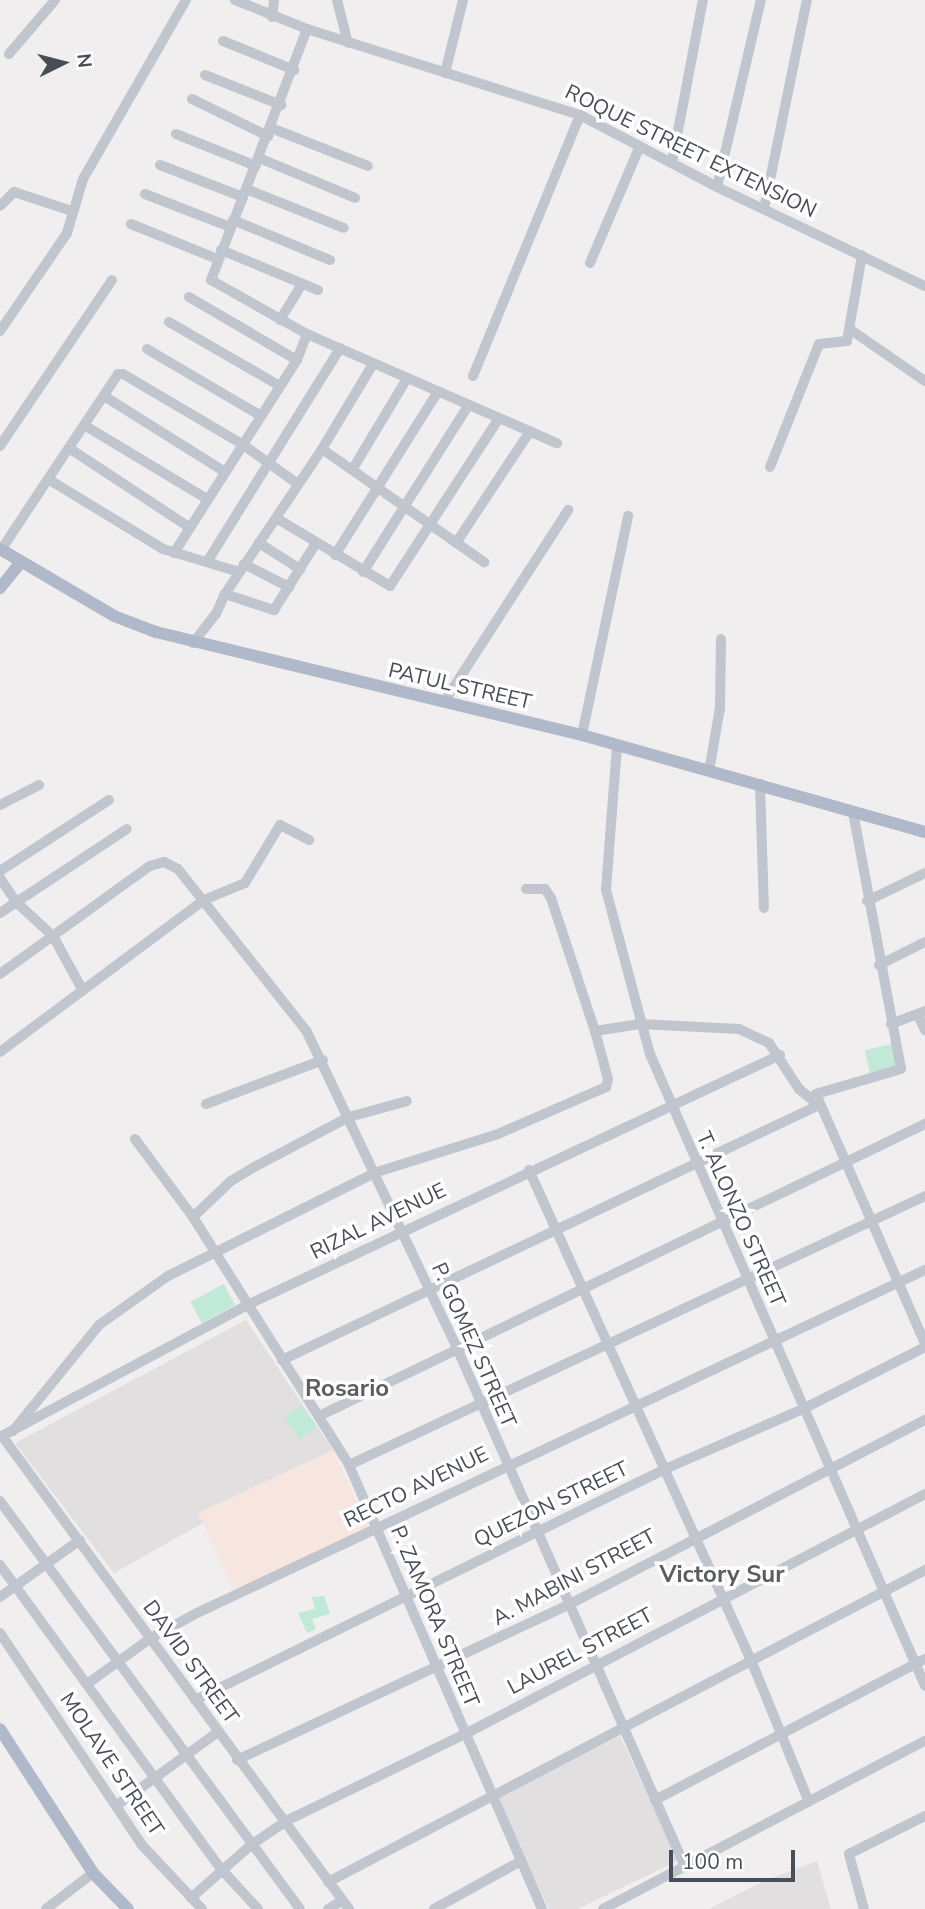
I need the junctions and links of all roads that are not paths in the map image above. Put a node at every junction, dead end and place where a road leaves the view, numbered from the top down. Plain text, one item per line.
1 (55, 0) edge
2 (186, 0) edge
3 (235, 0) edge
4 (274, 0) edge
5 (337, 0) edge
6 (463, 0) edge
7 (703, 0) edge
8 (761, 0) edge
9 (807, 3) edge
10 (272, 17) junction
11 (307, 29) junction
12 (223, 41) dead end
13 (348, 43) junction
14 (9, 54) dead end
15 (294, 70) junction
16 (445, 73) junction
17 (205, 75) dead end
18 (192, 99) dead end
19 (281, 105) junction
20 (580, 115) junction
21 (270, 132) junction
22 (176, 134) dead end
23 (640, 146) junction
24 (257, 162) junction
25 (672, 162) junction
26 (160, 165) dead end
27 (368, 166) dead end
28 (717, 187) junction
29 (244, 193) junction
30 (145, 194) dead end
31 (355, 198) dead end
32 (0, 206) edge
33 (764, 209) junction
34 (72, 211) junction
35 (232, 223) junction
36 (131, 224) dead end
37 (344, 228) dead end
38 (219, 254) junction
39 (862, 255) junction
40 (330, 260) dead end
41 (590, 263) dead end
42 (112, 280) dead end
43 (302, 284) junction
44 (925, 286) edge
45 (318, 290) dead end
46 (189, 297) dead end
47 (280, 320) junction
48 (169, 322) dead end
49 (851, 330) junction
50 (0, 331) edge
51 (307, 334) junction
52 (340, 348) junction
53 (147, 349) dead end
54 (298, 360) junction
55 (373, 364) junction
56 (472, 376) dead end
57 (406, 380) junction
58 (925, 381) edge
59 (280, 386) junction
60 (437, 393) junction
61 (104, 396) junction
62 (468, 405) junction
63 (261, 416) junction
64 (499, 418) junction
65 (84, 425) junction
66 (530, 431) junction
67 (557, 443) dead end
68 (242, 444) junction
69 (0, 446) edge
70 (69, 448) junction
71 (322, 449) junction
72 (271, 464) junction
73 (770, 467) dead end
74 (352, 470) junction
75 (225, 471) junction
76 (48, 479) junction
77 (298, 484) junction
78 (378, 488) junction
79 (207, 499) junction
80 (404, 506) junction
81 (568, 510) dead end
82 (628, 516) dead end
83 (276, 518) junction
84 (431, 525) junction
85 (188, 527) junction
86 (456, 542) junction
87 (259, 543) junction
88 (316, 543) junction
89 (1, 549) edge
90 (174, 552) junction
91 (335, 555) junction
92 (21, 562) junction
93 (207, 562) junction
94 (484, 562) dead end
95 (242, 568) junction
96 (300, 569) junction
97 (363, 572) junction
98 (289, 587) junction
99 (0, 588) edge
100 (225, 594) junction
101 (721, 639) dead end
102 (193, 643) junction
103 (444, 702) junction
104 (582, 735) junction
105 (617, 746) junction
106 (709, 771) junction
107 (760, 784) junction
108 (39, 785) dead end
109 (109, 800) dead end
110 (0, 804) edge
111 (853, 812) junction
112 (127, 829) dead end
113 (925, 832) edge
114 (309, 840) dead end
115 (0, 872) edge
116 (925, 873) edge
117 (0, 878) edge
118 (526, 888) dead end
119 (204, 900) junction
120 (867, 901) junction
121 (16, 902) junction
122 (764, 908) dead end
123 (0, 914) edge
124 (53, 936) junction
125 (925, 942) edge
126 (879, 965) junction
127 (0, 974) edge
128 (82, 989) junction
129 (921, 1013) edge
130 (640, 1024) junction
131 (891, 1024) junction
132 (925, 1030) edge
133 (595, 1031) junction
134 (0, 1052) edge
135 (780, 1055) junction
136 (323, 1060) junction
137 (407, 1101) dead end
138 (206, 1104) dead end
139 (670, 1104) junction
140 (818, 1105) junction
141 (349, 1117) junction
142 (925, 1124) edge
143 (135, 1139) dead end
144 (846, 1163) junction
145 (695, 1164) junction
146 (529, 1170) junction
147 (377, 1172) junction
148 (925, 1196) edge
149 (193, 1217) junction
150 (871, 1220) junction
151 (720, 1224) junction
152 (555, 1228) junction
153 (402, 1230) junction
154 (212, 1252) junction
155 (925, 1270) edge
156 (745, 1280) junction
157 (899, 1282) junction
158 (581, 1287) junction
159 (429, 1290) junction
160 (245, 1306) junction
161 (773, 1340) junction
162 (925, 1345) edge
163 (607, 1347) junction
164 (457, 1348) junction
165 (282, 1360) junction
166 (634, 1406) junction
167 (480, 1407) junction
168 (803, 1409) junction
169 (319, 1416) junction
170 (925, 1420) edge
171 (13, 1431) junction
172 (1, 1437) edge
173 (506, 1464) junction
174 (349, 1465) junction
175 (830, 1468) junction
176 (665, 1469) junction
177 (925, 1494) edge
178 (0, 1501) edge
179 (377, 1528) junction
180 (856, 1528) junction
181 (536, 1532) junction
182 (693, 1536) junction
183 (80, 1540) junction
184 (46, 1564) junction
185 (0, 1565) edge
186 (925, 1570) edge
187 (15, 1586) junction
188 (884, 1592) junction
189 (0, 1597) edge
190 (722, 1597) junction
191 (407, 1599) junction
192 (568, 1605) junction
193 (0, 1633) edge
194 (150, 1638) junction
195 (751, 1660) junction
196 (921, 1661) edge
197 (118, 1662) junction
198 (594, 1666) junction
199 (435, 1670) junction
200 (87, 1684) junction
201 (925, 1686) edge
202 (195, 1699) junction
203 (622, 1727) junction
204 (0, 1729) edge
205 (218, 1731) junction
206 (781, 1733) junction
207 (465, 1734) junction
208 (925, 1741) edge
209 (183, 1755) junction
210 (237, 1759) junction
211 (154, 1777) junction
212 (490, 1796) junction
213 (656, 1800) junction
214 (809, 1802) junction
215 (116, 1806) junction
216 (925, 1816) edge
217 (285, 1821) junction
218 (251, 1844) junction
219 (519, 1862) junction
220 (685, 1867) junction
221 (222, 1870) junction
222 (93, 1873) junction
223 (328, 1882) junction
224 (191, 1898) junction
225 (346, 1905) edge
226 (46, 1909) edge
227 (128, 1909) edge
228 (201, 1909) edge
229 (258, 1909) edge
230 (300, 1909) edge
231 (328, 1909) edge
232 (434, 1909) edge
233 (542, 1909) edge
234 (603, 1909) edge
235 (864, 1909) edge

1 - 14 street
2 - 34 street
3 - 10 street, ROQUE STREET EXTENSION
4 - 10 street
5 - 13 street
6 - 16 street
7 - 25 street
8 - 28 street
9 - 33 street
10 - 11 street, ROQUE STREET EXTENSION
11 - 13 street, ROQUE STREET EXTENSION
11 - 15 street
12 - 15 street
13 - 16 street, ROQUE STREET EXTENSION
15 - 19 street
16 - 20 street, ROQUE STREET EXTENSION
17 - 19 street
18 - 21 street
19 - 21 street
20 - 23 street, ROQUE STREET EXTENSION
20 - 56 street
21 - 24 street
21 - 27 street
22 - 24 street
23 - 25 street, ROQUE STREET EXTENSION
23 - 41 street
24 - 29 street
24 - 31 street
25 - 28 street, ROQUE STREET EXTENSION
26 - 29 street
28 - 33 street, ROQUE STREET EXTENSION
29 - 35 street
29 - 37 street
30 - 35 street
32 - 34 street
33 - 39 street, ROQUE STREET EXTENSION
34 - 50 street
35 - 38 street
35 - 40 street
36 - 38 street
38 - 43 street
38 - 47 street
39 - 44 street, ROQUE STREET EXTENSION
39 - 49 street
42 - 69 street
43 - 45 street
43 - 47 street
46 - 54 street
47 - 51 street
48 - 59 street
49 - 58 street
49 - 73 street
51 - 52 street
51 - 54 street
52 - 55 street
52 - 72 street
53 - 63 street
54 - 59 street
55 - 57 street
55 - 71 street
57 - 60 street
57 - 74 street
59 - 63 street
60 - 62 street
60 - 78 street
61 - 65 street
61 - 68 street
61 - 75 street
62 - 64 street
62 - 80 street
63 - 68 street
64 - 66 street
64 - 84 street
65 - 70 street
65 - 79 street
66 - 67 street
66 - 86 street
68 - 72 street
68 - 75 street
70 - 76 street
70 - 85 street
71 - 74 street
71 - 77 street
72 - 77 street
72 - 93 street
74 - 78 street
75 - 79 street
76 - 89 street
76 - 90 street
77 - 83 street
78 - 80 street
78 - 91 street
79 - 85 street
80 - 84 street
80 - 97 street
81 - 103 street
82 - 104 street
83 - 87 street
83 - 88 street
84 - 86 street
84 - 97 street
85 - 90 street
86 - 94 street
87 - 95 street
87 - 96 street
88 - 91 street
88 - 96 street
89 - 92 main road, PATUL STREET
90 - 93 street
91 - 97 street
92 - 99 main road
92 - 102 main road, PATUL STREET
93 - 95 street
95 - 98 street
95 - 100 street
96 - 98 street
98 - 100 street
100 - 102 street
101 - 106 street
102 - 103 main road, PATUL STREET
103 - 104 main road, PATUL STREET
104 - 105 main road, PATUL STREET
105 - 106 main road, PATUL STREET
105 - 130 street, T. ALONZO STREET
106 - 107 main road, PATUL STREET
107 - 111 main road, PATUL STREET
107 - 122 street
108 - 110 street
109 - 115 street
111 - 113 main road, PATUL STREET
111 - 120 street
112 - 121 street
114 - 119 street
116 - 120 street
117 - 121 street
118 - 133 street
119 - 124 street, P. GOMEZ STREET
119 - 128 street
119 - 136 street, P. GOMEZ STREET
120 - 126 street
121 - 123 street
121 - 124 street
124 - 127 street
124 - 128 street
125 - 126 street
126 - 131 street
128 - 134 street
129 - 131 street
129 - 132 street
130 - 133 street
130 - 135 street
130 - 139 street, T. ALONZO STREET
131 - 140 street
133 - 147 street
135 - 139 street, RIZAL AVENUE
135 - 140 street
136 - 138 street
136 - 141 street, P. GOMEZ STREET
137 - 141 street
139 - 145 street, T. ALONZO STREET
139 - 146 street, RIZAL AVENUE
140 - 144 street
140 - 145 street
141 - 147 street, P. GOMEZ STREET
141 - 149 street
142 - 144 street
143 - 149 street, P. ZAMORA STREET
144 - 150 street
144 - 151 street
145 - 151 street, T. ALONZO STREET
145 - 152 street
146 - 152 street
146 - 153 street, RIZAL AVENUE
147 - 153 street, P. GOMEZ STREET
147 - 154 street
148 - 150 street
149 - 154 street, P. ZAMORA STREET
150 - 156 street
150 - 157 street
151 - 156 street, T. ALONZO STREET
151 - 158 street
152 - 158 street
152 - 159 street
153 - 159 street, P. GOMEZ STREET
153 - 160 street, RIZAL AVENUE
154 - 160 street, P. ZAMORA STREET
154 - 171 street
155 - 157 street, RECTO AVENUE
156 - 161 street, T. ALONZO STREET
156 - 163 street
157 - 161 street, RECTO AVENUE
157 - 162 street
158 - 163 street
158 - 164 street
159 - 164 street, P. GOMEZ STREET
159 - 165 street
160 - 165 street, P. ZAMORA STREET
160 - 171 street, RIZAL AVENUE
161 - 166 street, RECTO AVENUE
161 - 168 street, T. ALONZO STREET
162 - 168 street, QUEZON STREET
163 - 166 street
163 - 167 street
164 - 167 street, P. GOMEZ STREET
164 - 169 street
165 - 169 street, P. ZAMORA STREET
166 - 173 street, RECTO AVENUE
166 - 176 street
167 - 173 street, P. GOMEZ STREET
167 - 174 street
168 - 175 street, T. ALONZO STREET
168 - 176 street, QUEZON STREET
169 - 174 street, P. ZAMORA STREET
170 - 175 street, A. MABINI STREET
171 - 172 street, RIZAL AVENUE
172 - 183 street, DAVID STREET
173 - 179 street, RECTO AVENUE
173 - 181 street, P. GOMEZ STREET
174 - 179 street, P. ZAMORA STREET
175 - 180 street, T. ALONZO STREET
175 - 182 street, A. MABINI STREET
176 - 181 street, QUEZON STREET
176 - 182 street
177 - 180 street, LAUREL STREET
178 - 184 street
179 - 191 street, P. ZAMORA STREET
179 - 194 street, RECTO AVENUE
180 - 188 street, T. ALONZO STREET
180 - 190 street, LAUREL STREET
181 - 191 street, QUEZON STREET
181 - 192 street, P. GOMEZ STREET
182 - 190 street
182 - 192 street, A. MABINI STREET
183 - 184 street
183 - 194 street, DAVID STREET
184 - 187 street
184 - 197 street
185 - 187 street
186 - 188 street
187 - 189 street
187 - 200 street
188 - 195 street
188 - 196 street, T. ALONZO STREET
190 - 195 street
190 - 198 street, LAUREL STREET
191 - 199 street, P. ZAMORA STREET
191 - 202 street, QUEZON STREET
192 - 198 street, P. GOMEZ STREET
192 - 199 street, A. MABINI STREET
193 - 215 street, MOLAVE STREET
194 - 197 street, RECTO AVENUE
194 - 202 street, DAVID STREET
195 - 203 street
195 - 206 street
196 - 201 street, T. ALONZO STREET
196 - 206 street
197 - 200 street, RECTO AVENUE
197 - 209 street
198 - 203 street, P. GOMEZ STREET
198 - 207 street, LAUREL STREET
199 - 207 street, P. ZAMORA STREET
199 - 210 street, A. MABINI STREET
200 - 211 street
202 - 205 street, DAVID STREET
203 - 212 street
203 - 213 street, P. GOMEZ STREET
204 - 222 main road
205 - 209 street
205 - 210 street, DAVID STREET
206 - 213 street
206 - 214 street
207 - 212 street, P. ZAMORA STREET
207 - 217 street, LAUREL STREET
208 - 214 street
209 - 211 street
209 - 218 street
210 - 217 street, DAVID STREET
211 - 215 street
211 - 221 street
212 - 219 street, P. ZAMORA STREET
212 - 223 street
213 - 220 street, P. GOMEZ STREET
214 - 220 street
215 - 224 street, MOLAVE STREET
216 - 235 street
217 - 218 street, LAUREL STREET
217 - 223 street, DAVID STREET
218 - 221 street, LAUREL STREET
218 - 230 street
219 - 232 street
219 - 233 street, P. ZAMORA STREET
220 - 234 street
221 - 224 street, LAUREL STREET
221 - 229 street
222 - 226 street
222 - 227 main road
223 - 225 street, DAVID STREET
224 - 228 street, MOLAVE STREET
225 - 231 street

